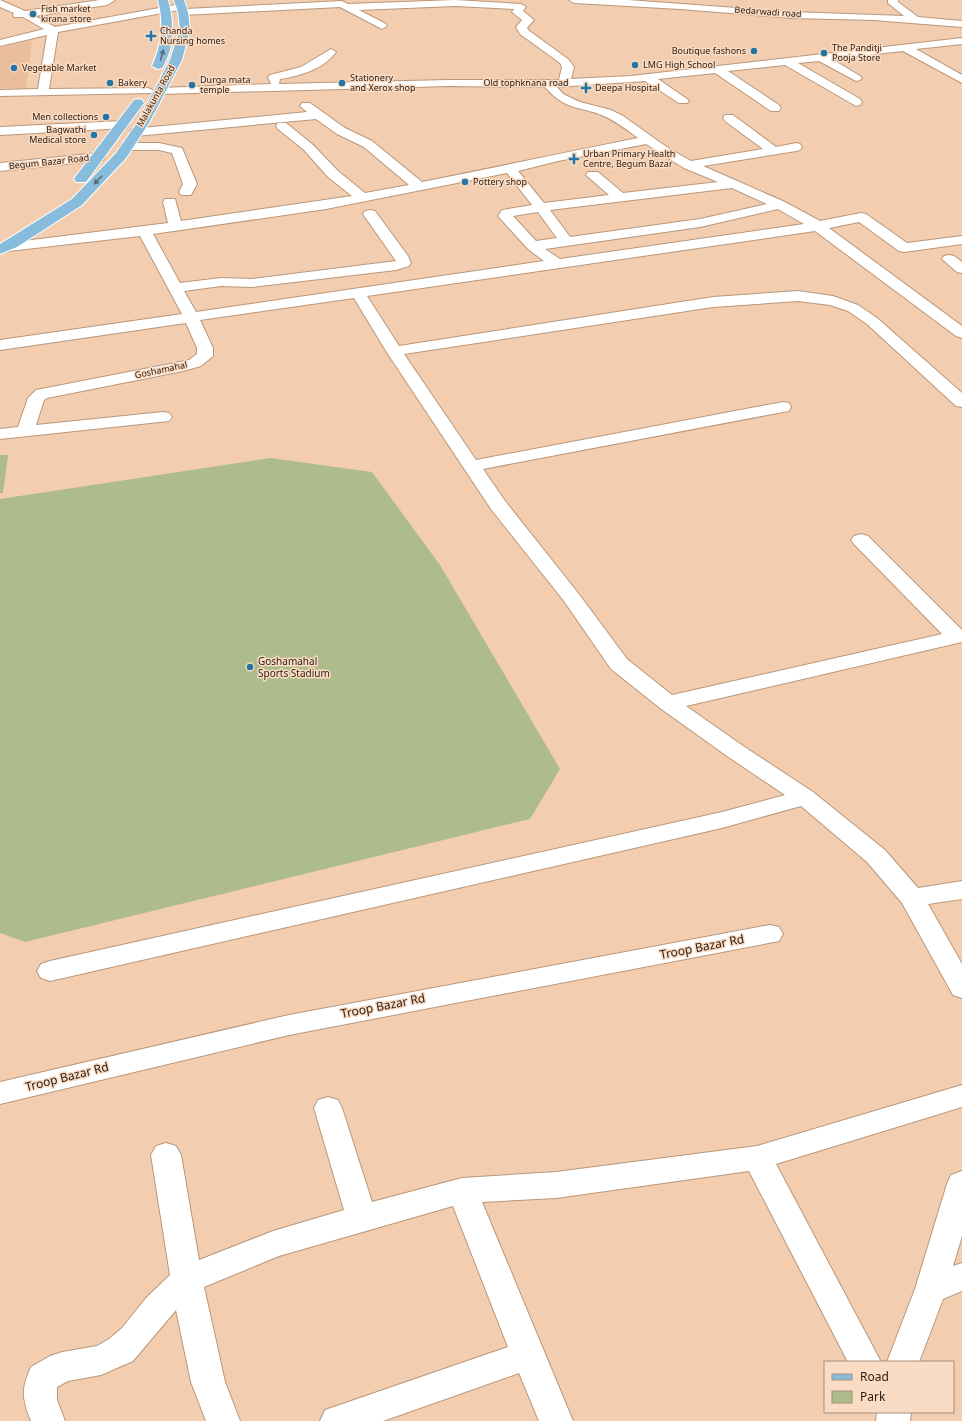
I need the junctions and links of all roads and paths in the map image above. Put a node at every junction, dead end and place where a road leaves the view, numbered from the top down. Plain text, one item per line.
1 (110, 0) edge
2 (574, 0) edge
3 (894, 0) edge
4 (0, 3) edge
5 (524, 3) edge
6 (342, 4) edge
7 (164, 5) edge
8 (801, 5) dead end
9 (181, 6) edge
10 (24, 14) junction
11 (810, 15) junction
12 (8, 16) dead end
13 (916, 21) junction
14 (962, 24) edge
15 (382, 26) dead end
16 (53, 30) junction
17 (962, 41) edge
18 (0, 43) edge
19 (849, 44) dead end
20 (904, 47) junction
21 (331, 52) dead end
22 (859, 52) junction
23 (737, 57) dead end
24 (821, 58) junction
25 (788, 62) junction
26 (750, 65) junction
27 (717, 69) junction
28 (647, 77) junction
29 (856, 78) dead end
30 (618, 80) junction
31 (962, 80) edge
32 (565, 83) junction
33 (548, 84) junction
34 (152, 86) junction
35 (276, 87) junction
36 (290, 87) junction
37 (624, 92) dead end
38 (0, 93) edge
39 (43, 93) junction
40 (683, 101) dead end
41 (856, 102) dead end
42 (775, 108) dead end
43 (317, 115) junction
44 (729, 118) dead end
45 (122, 124) junction
46 (282, 126) dead end
47 (0, 131) edge
48 (136, 132) junction
49 (648, 140) junction
50 (796, 147) dead end
51 (773, 150) junction
52 (123, 152) junction
53 (99, 157) junction
54 (689, 165) junction
55 (0, 167) edge
56 (510, 169) junction
57 (593, 175) dead end
58 (734, 184) junction
59 (418, 186) junction
60 (73, 188) dead end
61 (186, 192) dead end
62 (361, 197) junction
63 (620, 197) junction
64 (56, 201) dead end
65 (170, 202) dead end
66 (780, 205) junction
67 (541, 207) junction
68 (370, 214) dead end
69 (19, 224) dead end
70 (176, 226) junction
71 (818, 226) junction
72 (144, 231) junction
73 (962, 240) edge
74 (567, 242) junction
75 (533, 246) junction
76 (2, 249) edge
77 (962, 258) edge
78 (557, 264) junction
79 (962, 269) edge
80 (174, 288) junction
81 (358, 293) junction
82 (191, 317) junction
83 (962, 333) edge
84 (0, 345) edge
85 (394, 351) junction
86 (962, 402) edge
87 (783, 407) dead end
88 (164, 417) dead end
89 (25, 432) junction
90 (0, 434) edge
91 (471, 466) junction
92 (861, 540) dead end
93 (959, 636) edge
94 (668, 703) junction
95 (805, 797) junction
96 (962, 890) edge
97 (912, 898) junction
98 (770, 934) dead end
99 (50, 971) dead end
100 (962, 988) edge
101 (0, 1093) edge
102 (962, 1096) edge
103 (328, 1108) dead end
104 (166, 1155) dead end
105 (757, 1158) junction
106 (962, 1184) edge
107 (462, 1191) junction
108 (362, 1218) junction
109 (962, 1277) edge
110 (187, 1280) junction
111 (930, 1289) junction
112 (528, 1355) junction
113 (863, 1361) edge
114 (903, 1361) edge
115 (48, 1421) edge
116 (223, 1421) edge
117 (337, 1421) edge
118 (556, 1421) edge

1 - 10 street
2 - 11 street, Bedarwadi road
3 - 13 street
4 - 10 street
5 - 6 street
5 - 32 street
6 - 9 street
6 - 15 street
7 - 9 street
7 - 16 street
34 -> 7 main road
8 - 11 street
9 - 34 main road, Malakunta Road
10 - 12 street
10 - 16 street
11 - 13 street, Bedarwadi road
13 - 14 street, Bedarwadi road
16 - 18 street
16 - 39 street
17 - 20 street, Old tophknana road
19 - 22 street
20 - 22 street, Old tophknana road
20 - 31 street
21 - 35 street
22 - 24 street, Old tophknana road
23 - 26 street
24 - 25 street, Old tophknana road
24 - 29 street
25 - 26 street, Old tophknana road
25 - 41 street
26 - 27 street, Old tophknana road
27 - 28 street, Old tophknana road
27 - 42 street
28 - 30 street, Old tophknana road
28 - 40 street
30 - 32 street, Old tophknana road
30 - 37 street
32 - 33 street, Old tophknana road
33 - 36 street, Old tophknana road
33 - 49 street
34 - 35 street, Old tophknana road
34 - 39 street, Old tophknana road
34 - 45 main road
34 - 48 main road, Malakunta Road
35 - 36 street, Old tophknana road
36 - 43 street
38 - 39 street, Old tophknana road
43 - 48 street
43 - 59 street
44 - 51 street
45 - 47 street
45 - 53 main road
46 - 62 street
48 - 52 main road, Malakunta Road
49 - 54 street
49 - 56 street
50 - 51 street
51 - 54 street
52 - 53 main road
52 - 61 street
52 -> 76 main road, Malakunta Road
53 - 55 street, Begum Bazar Road
53 - 60 main road
54 - 58 street
56 - 59 street
56 - 67 street
57 - 63 street
58 - 63 street
58 - 66 street
59 - 62 street
62 - 70 street
63 - 67 street
64 - 69 main road
65 - 70 street
66 - 71 street
66 - 74 street
67 - 74 street
67 - 75 street
68 - 80 street
70 - 72 street
71 - 73 street
71 - 78 street
71 - 83 street
72 - 76 street
72 - 80 street, Goshamahal
74 - 75 street
75 - 78 street
77 - 79 street
78 - 81 street
80 - 82 street, Goshamahal
81 - 82 street
81 - 85 street
82 - 84 street
82 - 89 street, Goshamahal
85 - 86 street
85 - 91 street
87 - 91 street
88 - 89 street
89 - 90 street
91 - 94 street
92 - 93 street
93 - 94 street
94 - 95 street
95 - 97 street
95 - 99 street
96 - 97 street
97 - 100 street
98 - 101 street, Troop Bazar Rd
102 - 105 street
103 - 108 street
104 - 110 street
105 - 107 street
105 - 113 street
106 - 111 street
107 - 108 street
107 - 112 street
108 - 110 street
109 - 111 street
110 - 115 street
110 - 116 street
111 - 114 street
112 - 117 street
112 - 118 street

